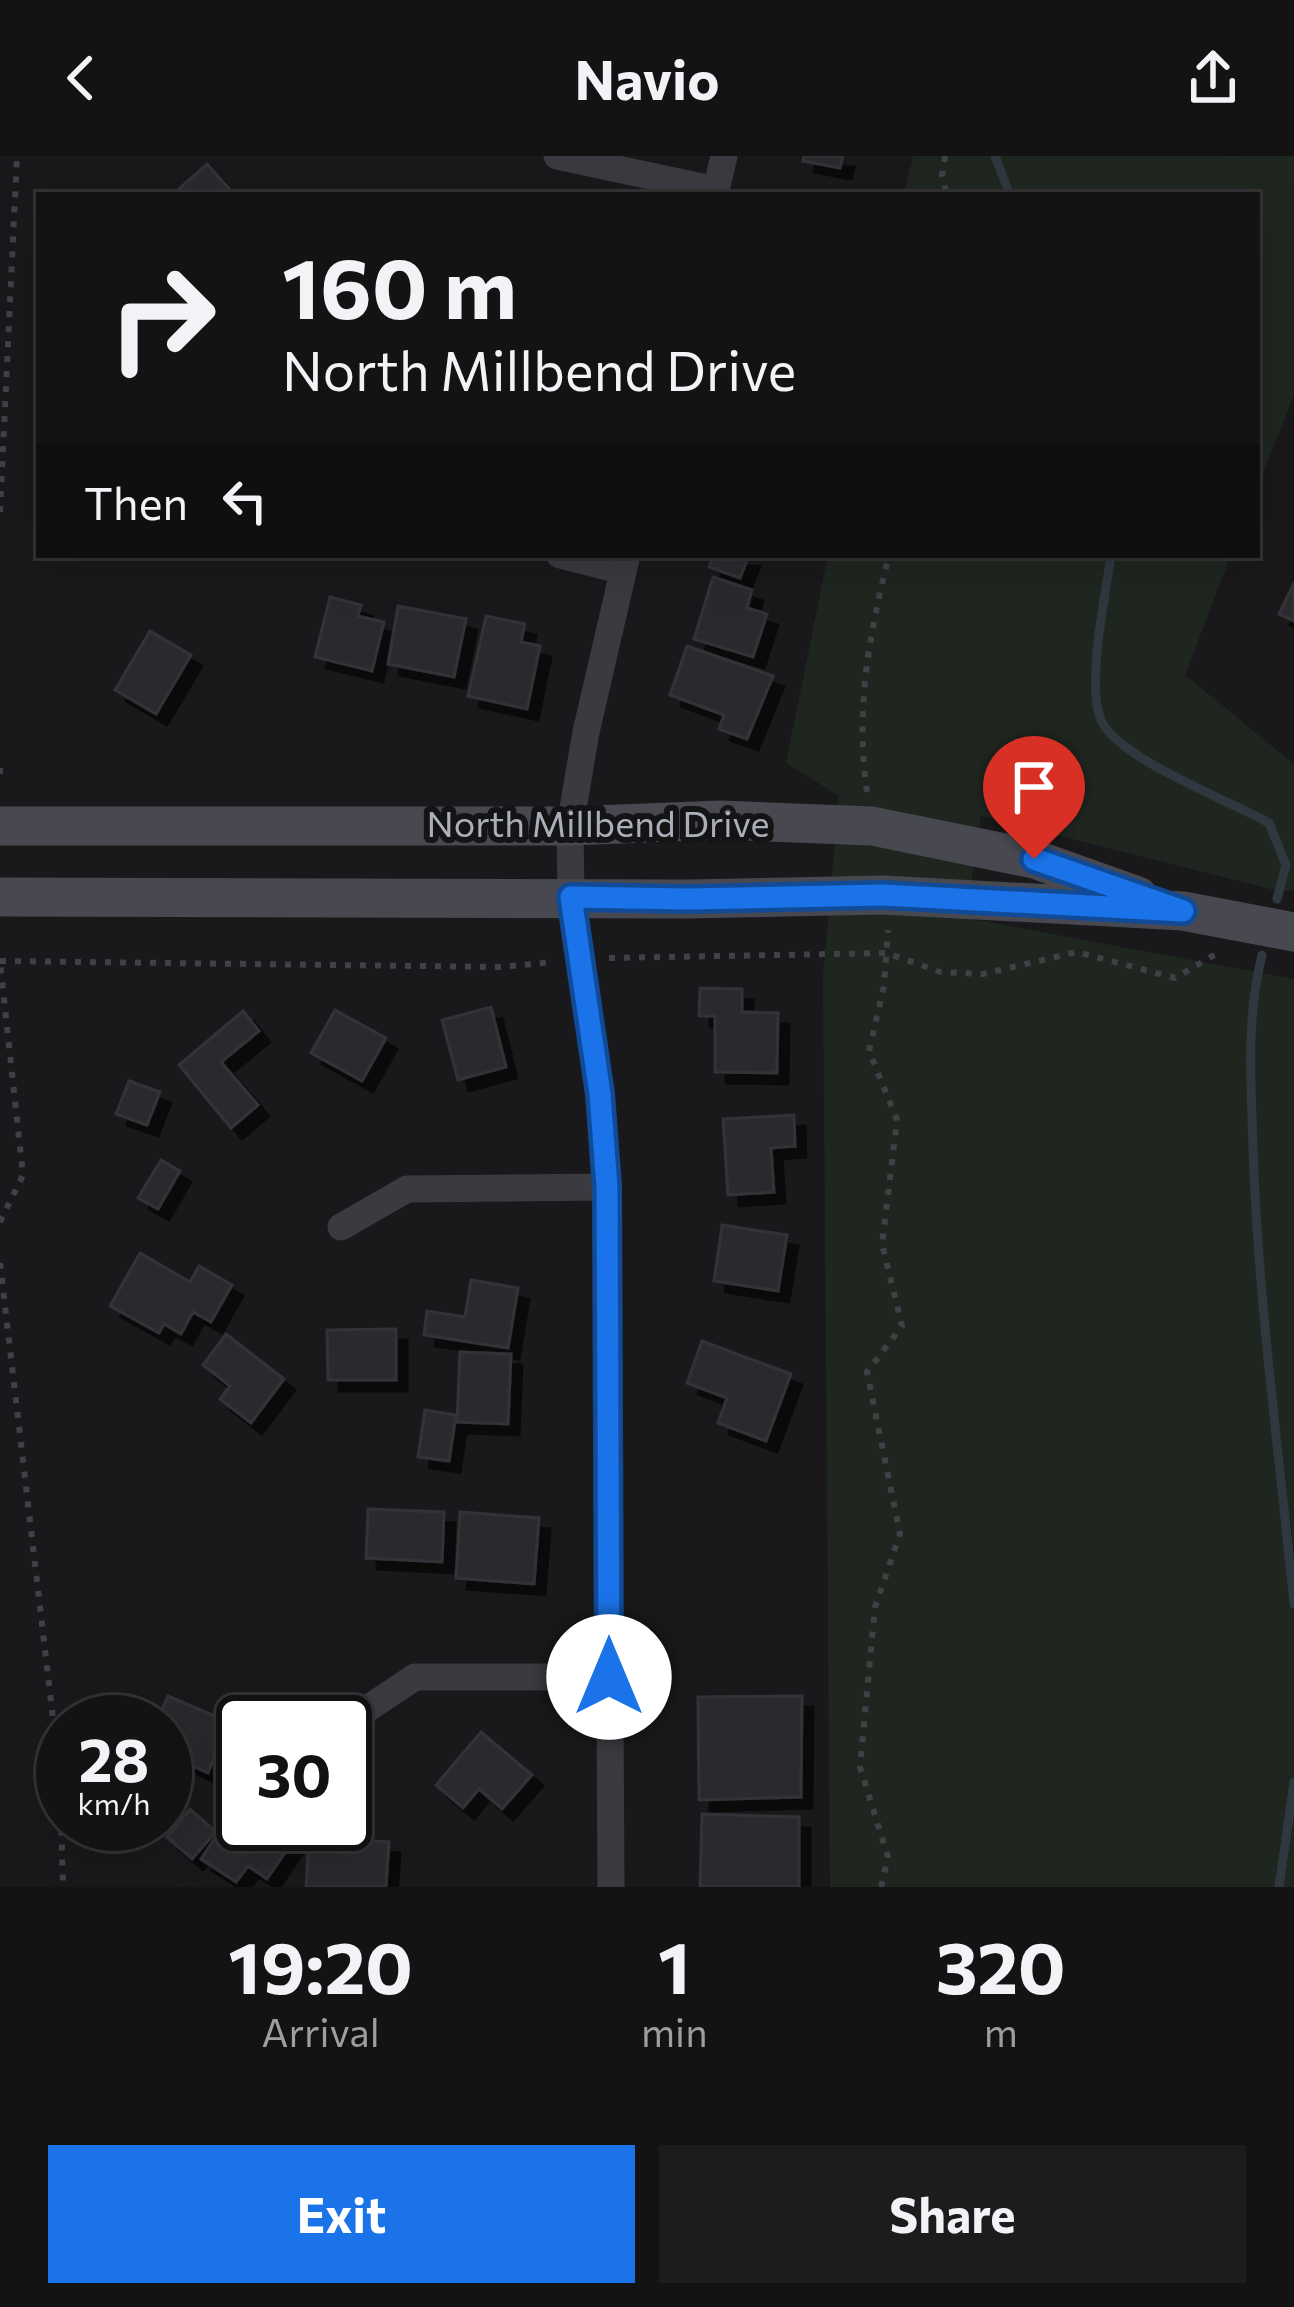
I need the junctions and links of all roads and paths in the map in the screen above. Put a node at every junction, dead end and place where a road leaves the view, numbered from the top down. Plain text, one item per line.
1 (17, 156) edge
2 (557, 156) edge
3 (724, 156) edge
4 (945, 156) edge
5 (712, 192) edge
6 (716, 192) edge
7 (946, 192) edge
8 (0, 512) edge
9 (584, 558) edge
10 (889, 558) edge
11 (625, 563) edge
12 (0, 768) edge
13 (0, 778) edge
14 (0, 804) edge
15 (0, 826) edge
16 (45, 826) junction
17 (570, 826) junction
18 (872, 826) junction
19 (883, 895) junction
20 (571, 897) junction
21 (6, 903) edge
22 (1183, 911) junction
23 (1294, 932) edge
24 (1223, 950) dead end
25 (886, 953) junction
26 (578, 959) junction
27 (0, 961) edge
28 (607, 1187) junction
29 (0, 1222) edge
30 (341, 1227) dead end
31 (0, 1263) edge
32 (609, 1677) junction
33 (372, 1706) edge
34 (63, 1887) edge
35 (611, 1887) edge
36 (881, 1887) edge

1 - 8 path
2 - 5 street
3 - 6 street
4 - 7 path
9 - 11 street
10 - 18 path
11 - 17 street
12 - 13 path
14 - 16 street
15 - 16 street, North Millbend Drive
16 - 17 street, North Millbend Drive
17 - 18 street, North Millbend Drive
17 - 20 street
18 - 22 street, North Millbend Drive
19 - 20 street, North Millbend Drive
19 - 22 street, North Millbend Drive
19 - 25 path
20 - 21 street, North Millbend Drive
20 - 26 street
22 - 23 street, North Millbend Drive
24 - 25 path
25 - 26 path
25 - 36 path
26 - 27 path
26 - 28 street
27 - 29 path
28 - 30 street
28 - 32 street
31 - 34 path
32 - 33 street
32 - 35 street

